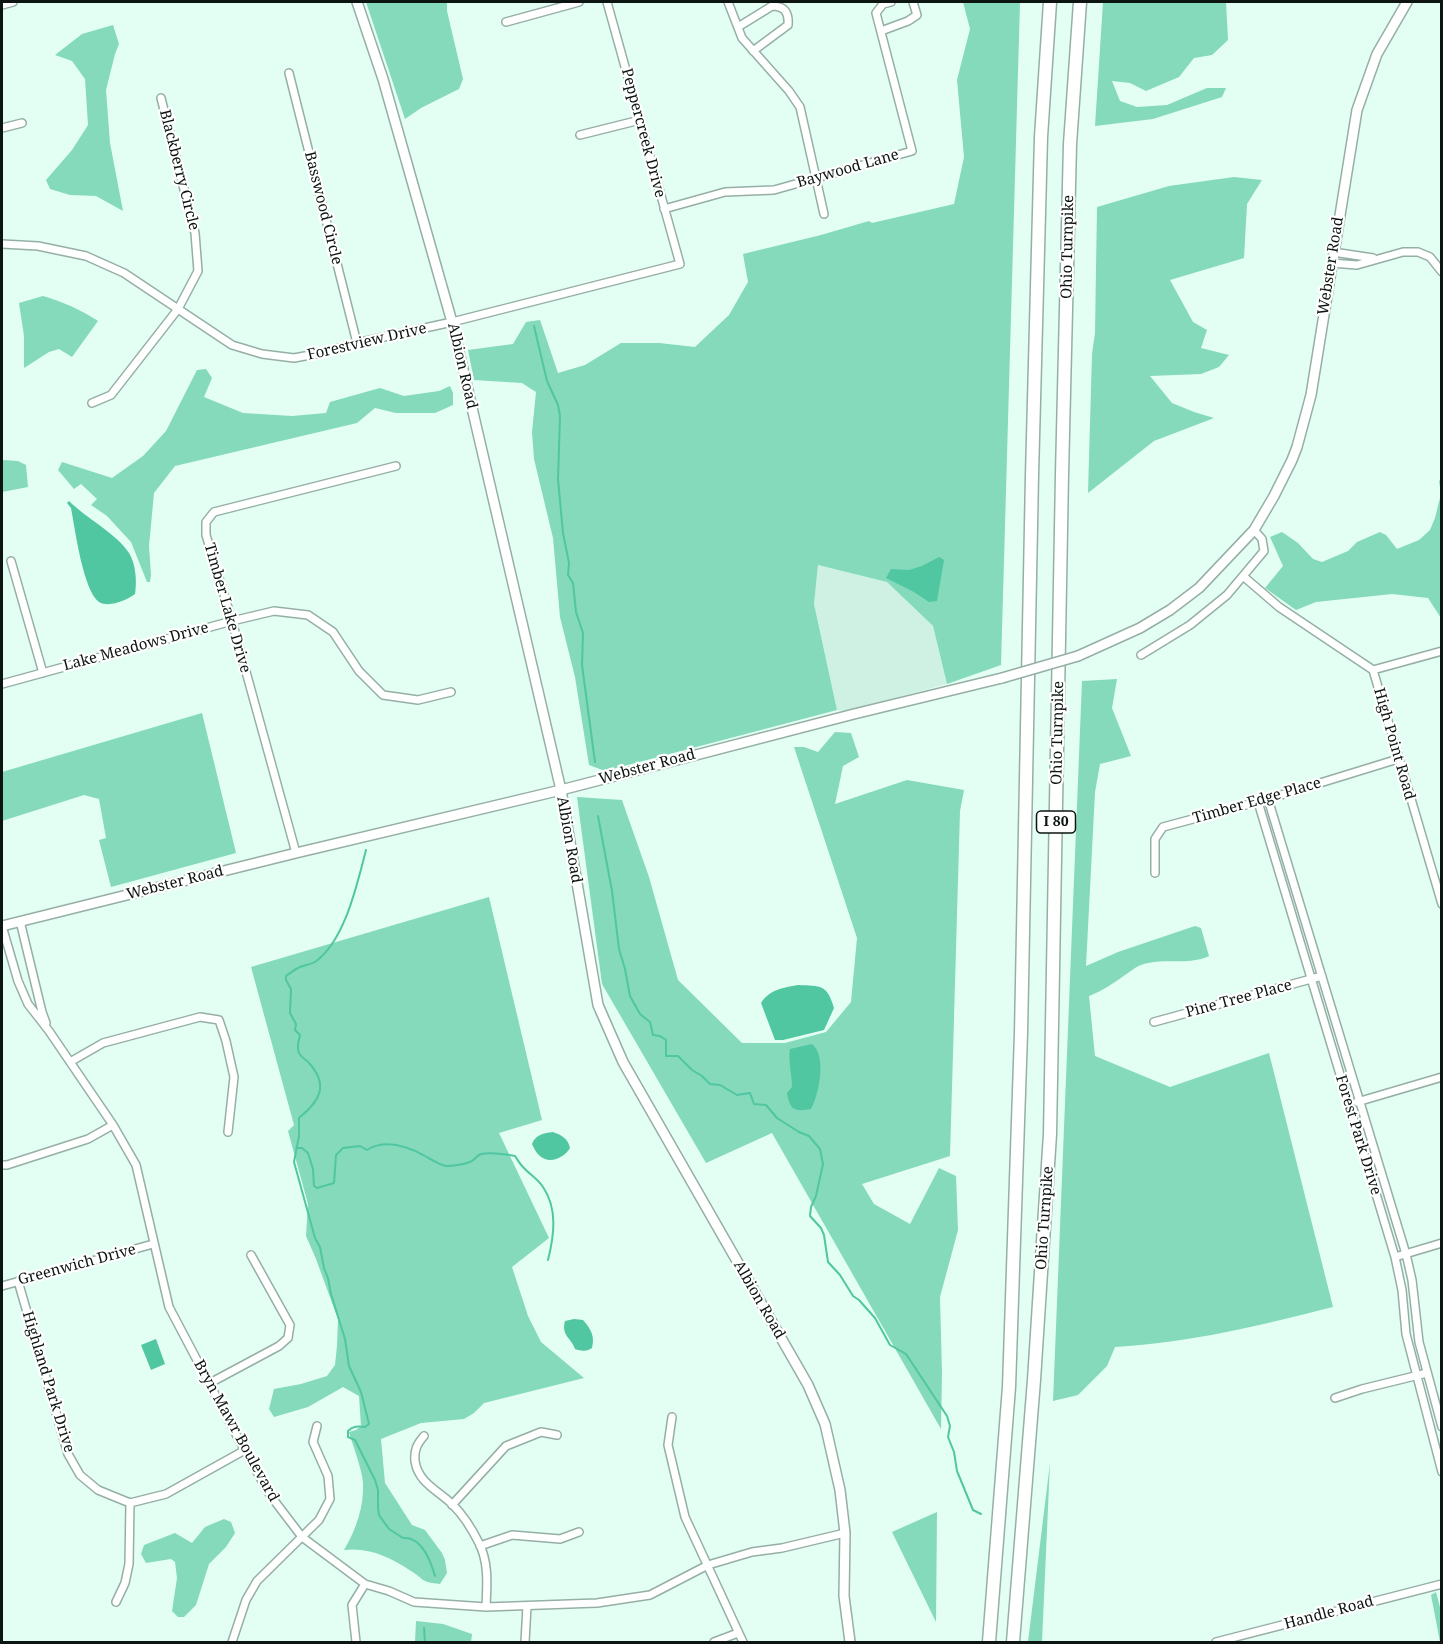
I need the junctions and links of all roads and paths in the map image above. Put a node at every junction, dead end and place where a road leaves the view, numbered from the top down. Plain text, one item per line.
1 (13, 2) edge
2 (357, 2) edge
3 (579, 2) edge
4 (607, 2) edge
5 (728, 2) edge
6 (891, 2) edge
7 (913, 2) edge
8 (1050, 2) edge
9 (1080, 2) edge
10 (1407, 2) edge
11 (2, 5) edge
12 (506, 22) dead end
13 (738, 27) junction
14 (881, 31) junction
15 (753, 51) junction
16 (289, 73) dead end
17 (161, 98) dead end
18 (640, 120) junction
19 (22, 123) dead end
20 (2, 128) edge
21 (580, 135) dead end
22 (817, 177) junction
23 (664, 209) junction
24 (824, 214) dead end
25 (2, 244) edge
26 (1333, 252) junction
27 (1378, 258) junction
28 (1331, 262) junction
29 (680, 264) joint
30 (1442, 272) edge
31 (178, 309) junction
32 (452, 322) junction
33 (357, 343) junction
34 (92, 403) dead end
35 (396, 466) dead end
36 (1254, 530) junction
37 (11, 561) dead end
38 (1243, 576) junction
39 (232, 621) junction
40 (1442, 651) edge
41 (1141, 655) dead end
42 (1373, 670) junction
43 (43, 673) junction
44 (2, 684) edge
45 (451, 692) dead end
46 (1398, 759) junction
47 (561, 790) junction
48 (1268, 799) junction
49 (1258, 802) junction
50 (296, 853) junction
51 (1155, 873) dead end
52 (1442, 904) edge
53 (20, 921) junction
54 (2, 926) edge
55 (1322, 976) junction
56 (1311, 980) junction
57 (1155, 1022) dead end
58 (49, 1031) junction
59 (70, 1062) junction
60 (1442, 1077) edge
61 (1359, 1101) junction
62 (1349, 1104) junction
63 (113, 1125) junction
64 (228, 1132) dead end
65 (2, 1165) edge
66 (1442, 1243) edge
67 (153, 1244) junction
68 (1407, 1254) junction
69 (251, 1255) dead end
70 (1395, 1257) junction
71 (18, 1281) junction
72 (2, 1286) edge
73 (1427, 1373) junction
74 (1415, 1376) junction
75 (210, 1383) junction
76 (1335, 1398) dead end
77 (672, 1417) dead end
78 (317, 1426) dead end
79 (1442, 1427) edge
80 (424, 1436) dead end
81 (557, 1436) dead end
82 (245, 1450) junction
83 (1442, 1472) edge
84 (130, 1503) junction
85 (452, 1505) junction
86 (579, 1532) dead end
87 (845, 1533) junction
88 (302, 1537) junction
89 (480, 1546) junction
90 (708, 1565) junction
91 (365, 1584) junction
92 (1442, 1584) edge
93 (116, 1602) dead end
94 (486, 1606) junction
95 (527, 1606) junction
96 (738, 1633) junction
97 (232, 1642) edge
98 (357, 1642) edge
99 (525, 1642) edge
100 (714, 1642) edge
101 (742, 1642) edge
102 (850, 1642) edge
103 (989, 1642) edge
104 (1013, 1642) edge
105 (1216, 1642) edge

1 - 11 street
2 - 32 street, Albion Road
3 - 12 street
4 - 18 street, Peppercreek Drive
5 - 13 street
6 - 14 street, Baywood Lane
7 - 14 street
8 - 103 highway, Ohio Turnpike / I 80
9 - 104 highway, Ohio Turnpike / I 80
10 - 26 street, Webster Road
13 - 15 street
13 - 15 street
14 - 22 street, Baywood Lane
15 - 22 street
16 - 33 street, Basswood Circle
17 - 31 street, Blackberry Circle
18 - 21 street
18 - 23 street, Peppercreek Drive
19 - 20 street
22 - 23 street, Baywood Lane
22 - 24 street
23 - 29 street, Peppercreek Drive
25 - 31 street, Forestview Drive
26 - 27 street
26 - 28 street, Webster Road
27 - 28 street
27 - 30 street
28 - 36 street, Webster Road
29 - 32 street, Forestview Drive
31 - 33 street, Forestview Drive
31 - 34 street, Blackberry Circle
32 - 33 street, Forestview Drive
32 - 47 street, Albion Road
35 - 39 street, Timber Lake Drive
36 - 38 street
36 - 47 street, Webster Road, bridge
37 - 43 street
38 - 41 street
38 - 42 street, High Point Road
39 - 43 street, Lake Meadows Drive
39 - 45 street, Lake Meadows Drive
39 - 50 street, Timber Lake Drive
40 - 42 street
42 - 46 street, High Point Road
43 - 44 street, Lake Meadows Drive
46 - 48 street, Timber Edge Place
46 - 52 street, High Point Road
47 - 50 street, Webster Road
47 - 87 street, Albion Road
48 - 49 street, Timber Edge Place
48 - 55 street, Forest Park Drive
49 - 51 street, Timber Edge Place
49 - 56 street, Forest Park Drive
50 - 53 street, Webster Road
53 - 54 street, Webster Road
53 - 58 street, Bryn Mawr Boulevard
54 - 58 street, Bryn Mawr Boulevard
55 - 56 street, Pine Tree Place
55 - 61 street, Forest Park Drive
56 - 57 street, Pine Tree Place
56 - 62 street, Forest Park Drive
58 - 59 street, Bryn Mawr Boulevard
59 - 63 street, Bryn Mawr Boulevard
59 - 64 street
60 - 61 street
61 - 62 street
61 - 68 street, Forest Park Drive
62 - 70 street, Forest Park Drive
63 - 65 street
63 - 67 street, Bryn Mawr Boulevard
66 - 68 street
67 - 71 street, Greenwich Drive
67 - 75 street, Bryn Mawr Boulevard
68 - 70 street
68 - 73 street, Forest Park Drive
69 - 75 street
70 - 74 street, Forest Park Drive
71 - 72 street, Greenwich Drive
71 - 84 street, Highland Park Drive
73 - 74 street
73 - 79 street, Forest Park Drive
74 - 76 street
74 - 83 street, Forest Park Drive
75 - 82 street, Bryn Mawr Boulevard
77 - 90 street
78 - 88 street
80 - 85 street
81 - 85 street
82 - 84 street
82 - 88 street, Bryn Mawr Boulevard
84 - 93 street
85 - 89 street
86 - 89 street
87 - 90 street, Bryn Mawr Boulevard
87 - 102 street, Albion Road
88 - 91 street, Bryn Mawr Boulevard
88 - 97 street
89 - 94 street
90 - 95 street, Bryn Mawr Boulevard
90 - 96 street
91 - 94 street, Bryn Mawr Boulevard
91 - 98 street
92 - 105 street, Handle Road
94 - 95 street, Bryn Mawr Boulevard
95 - 99 street
96 - 100 street
96 - 101 street

